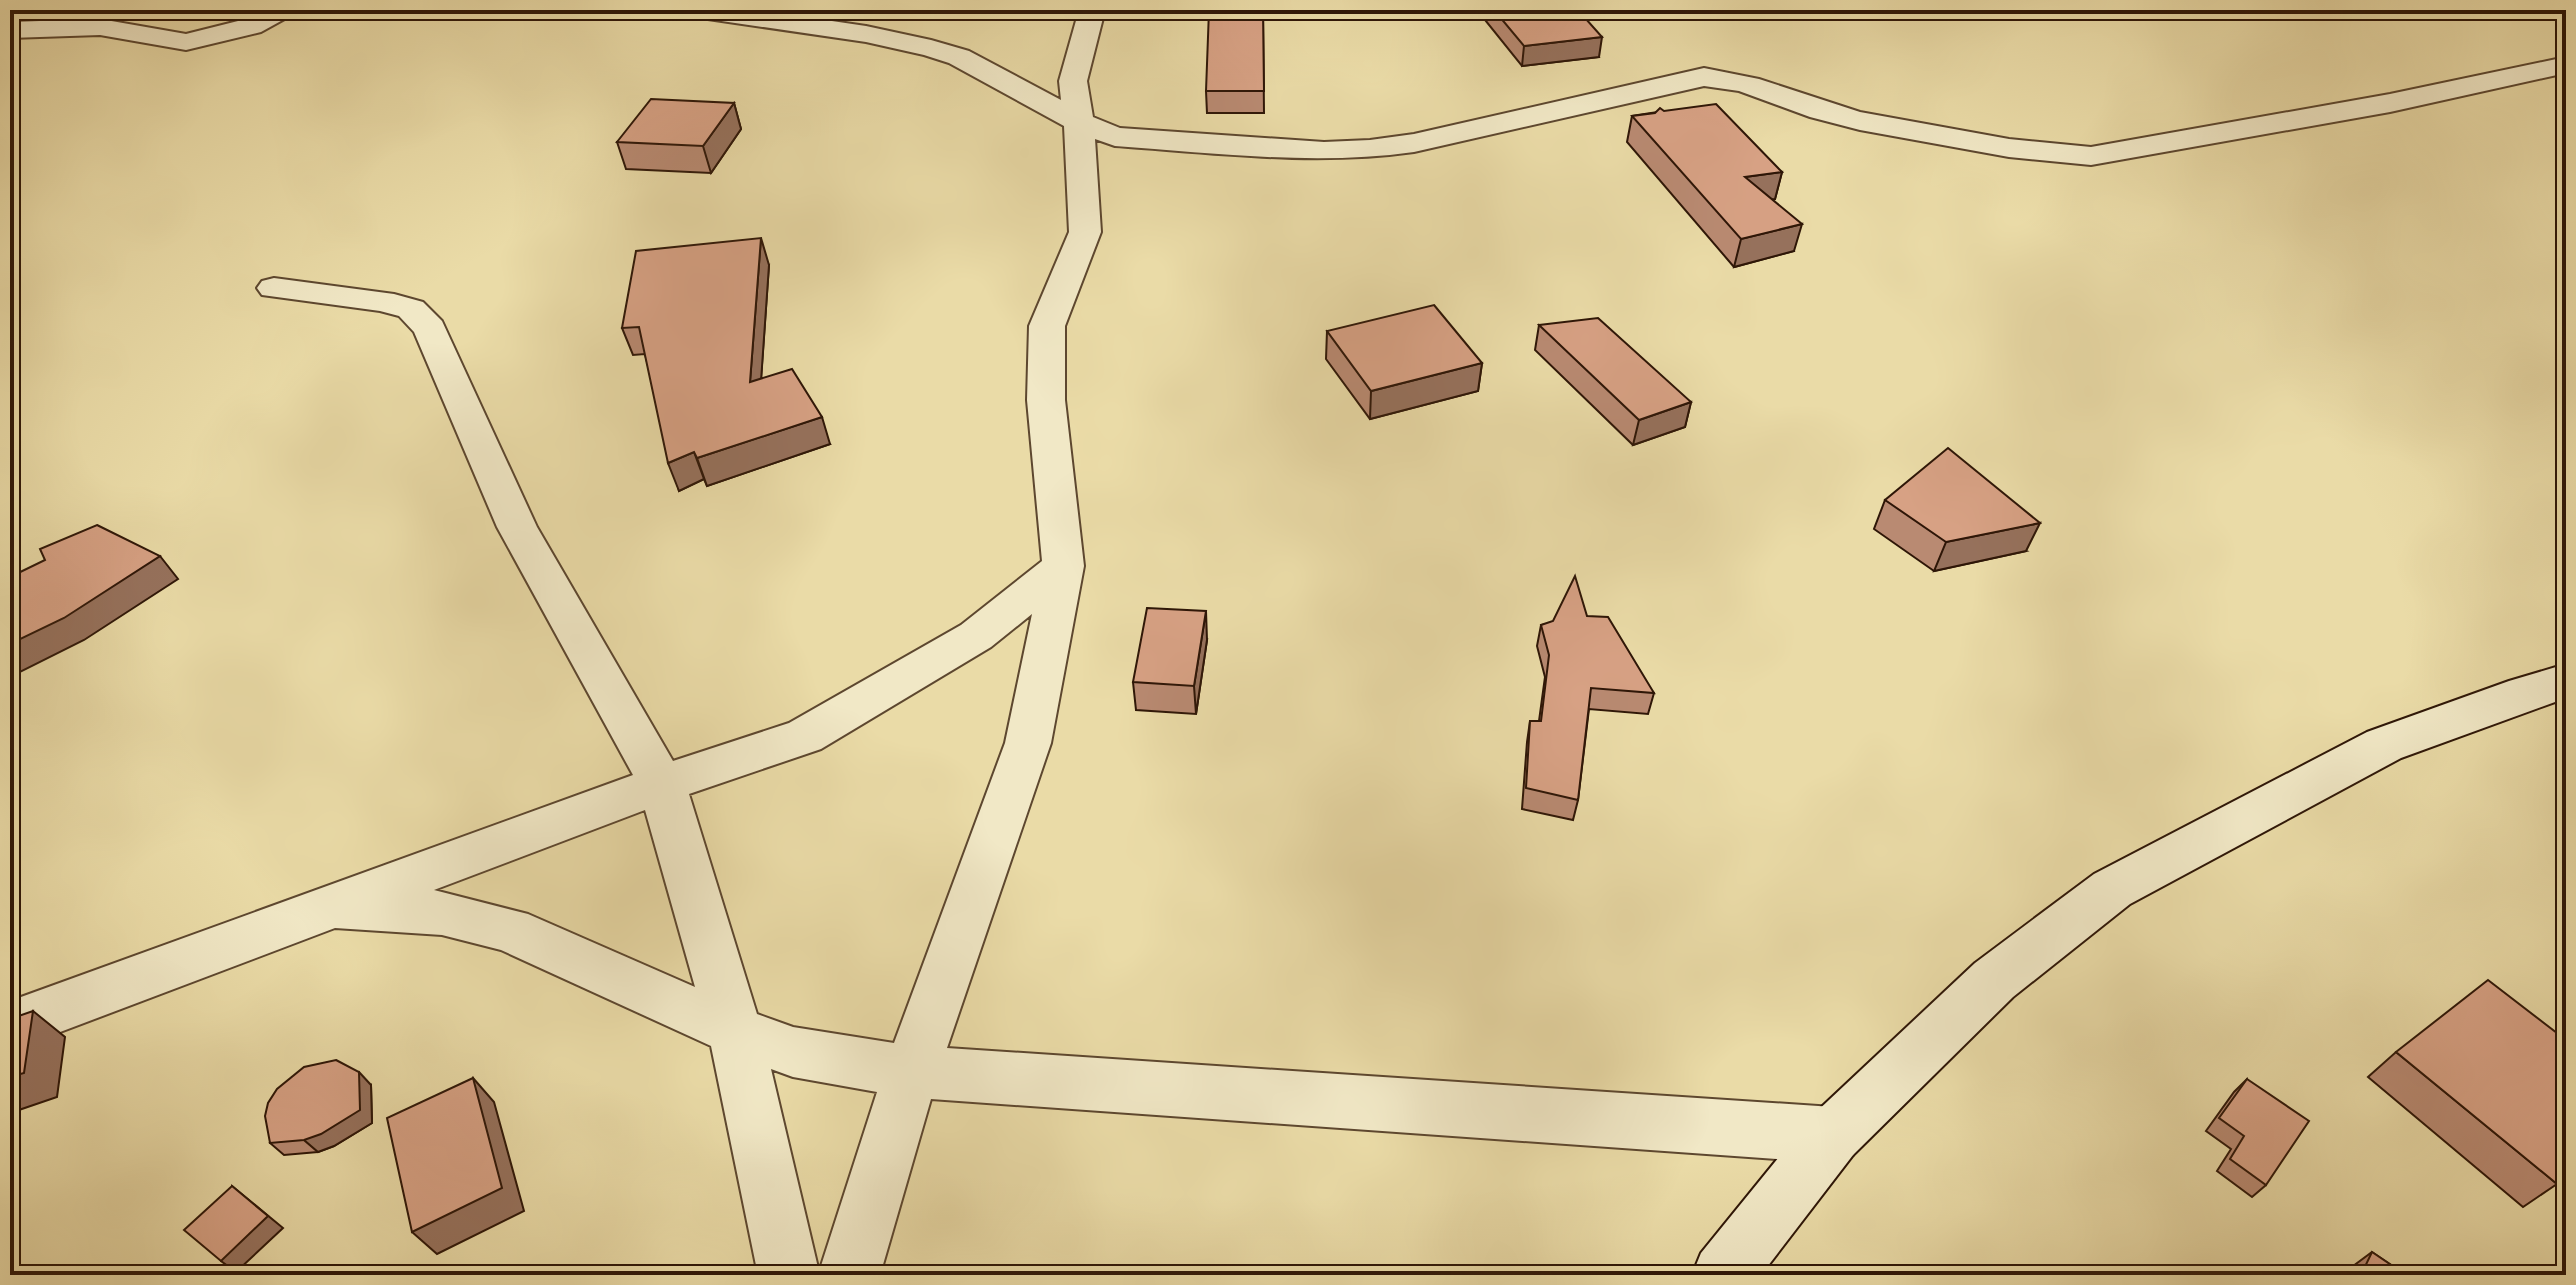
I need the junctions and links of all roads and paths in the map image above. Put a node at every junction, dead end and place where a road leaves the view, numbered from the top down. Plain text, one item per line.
1 (281, 10) edge
2 (701, 10) edge
3 (1092, 10) edge
4 (10, 30) edge
5 (2566, 65) edge
6 (1079, 122) junction
7 (274, 288) dead end
8 (1063, 566) junction
9 (2566, 681) edge
10 (662, 784) junction
11 (335, 906) junction
12 (10, 1026) edge
13 (735, 1031) junction
14 (911, 1072) junction
15 (1833, 1135) junction
16 (789, 1275) edge
17 (849, 1275) edge
18 (1723, 1275) edge

1 - 4 street
2 - 6 street
3 - 6 street
5 - 6 street
6 - 8 street
7 - 10 street
8 - 10 street
8 - 14 street
9 - 15 street
10 - 11 street
10 - 13 street
11 - 12 street
11 - 13 street
13 - 14 street
13 - 16 street
14 - 15 street
14 - 17 street
15 - 18 street

